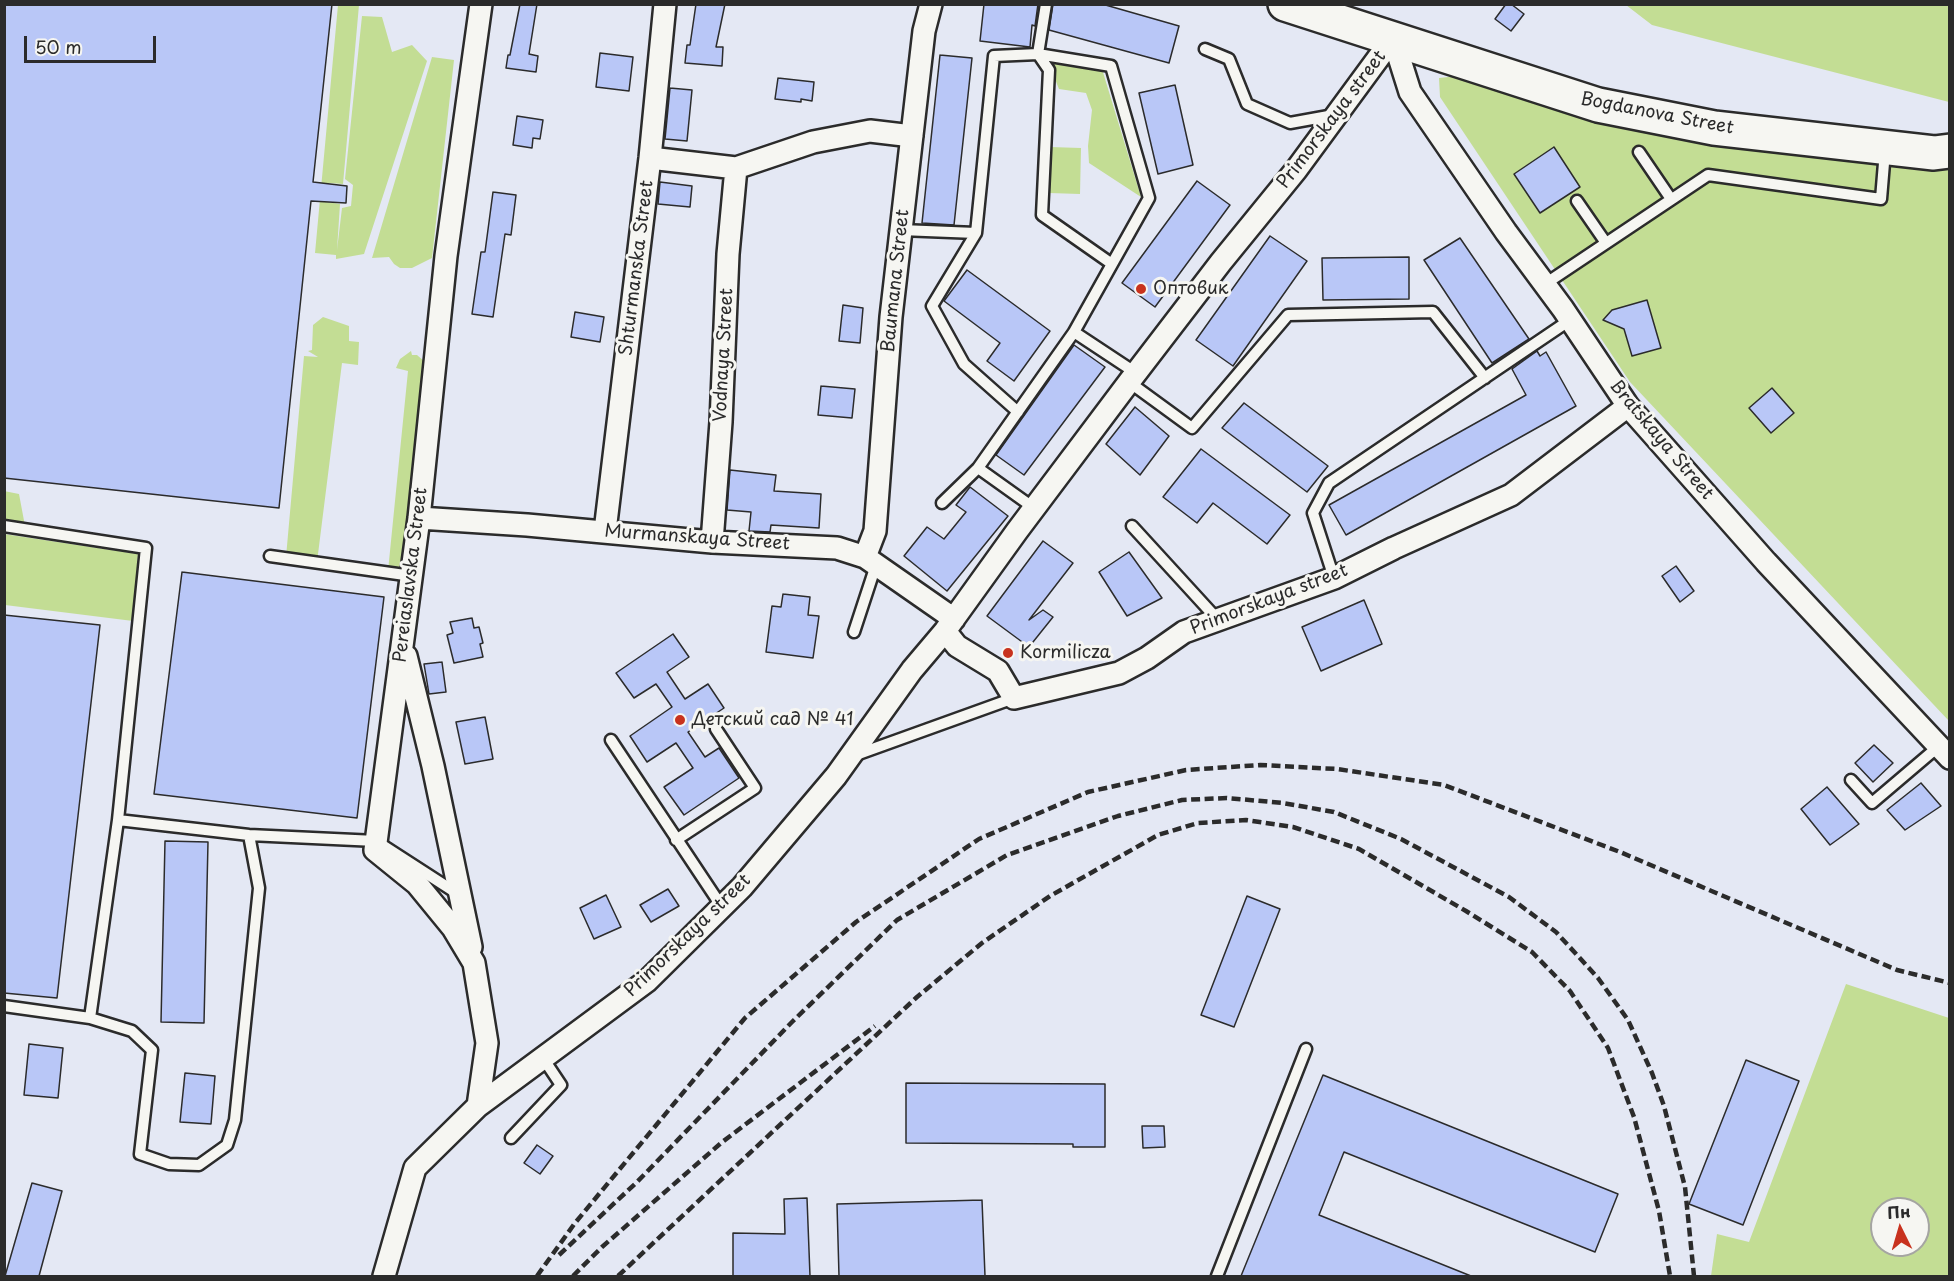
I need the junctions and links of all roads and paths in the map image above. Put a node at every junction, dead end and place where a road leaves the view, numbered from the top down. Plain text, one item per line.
1 (481, 4) edge
2 (665, 4) edge
3 (931, 4) edge
4 (1046, 4) edge
5 (1285, 4) edge
6 (1393, 38) junction
7 (1205, 49) dead end
8 (1038, 54) junction
9 (1337, 114) junction
10 (912, 136) junction
11 (1886, 148) junction
12 (1950, 151) edge
13 (1639, 152) dead end
14 (650, 158) junction
15 (736, 168) junction
16 (1671, 199) junction
17 (1577, 201) dead end
18 (901, 230) junction
19 (976, 233) junction
20 (1606, 243) junction
21 (1112, 264) junction
22 (1545, 284) junction
23 (1570, 320) junction
24 (1074, 332) junction
25 (1132, 377) junction
26 (1485, 378) junction
27 (1628, 406) junction
28 (1018, 412) junction
29 (978, 468) junction
30 (942, 503) dead end
31 (1034, 508) junction
32 (419, 518) junction
33 (4, 526) edge
34 (1132, 526) dead end
35 (605, 531) junction
36 (712, 543) junction
37 (270, 556) dead end
38 (871, 561) junction
39 (412, 576) junction
40 (1334, 578) junction
41 (1218, 620) junction
42 (949, 625) junction
43 (854, 632) dead end
44 (403, 644) junction
45 (1014, 698) junction
46 (716, 729) dead end
47 (611, 740) dead end
48 (1946, 747) edge
49 (849, 758) junction
50 (1851, 780) dead end
51 (118, 820) junction
52 (249, 835) junction
53 (676, 840) junction
54 (376, 841) junction
55 (460, 895) junction
56 (722, 907) junction
57 (474, 963) junction
58 (4, 1006) edge
59 (90, 1018) junction
60 (1306, 1049) dead end
61 (543, 1058) junction
62 (478, 1106) junction
63 (512, 1138) dead end
64 (384, 1276) edge
65 (1217, 1276) edge

1 - 32 street, Pereiaslavska Street
2 - 14 street, Shturmanska Street
3 - 10 street, Baumana Street
4 - 8 lane
5 - 6 main road, Bogdanova Street
6 - 9 street, Primorskaya street
6 - 11 main road, Bogdanova Street
6 - 22 street, Bratskaya Street
7 - 9 lane
8 - 19 lane
8 - 21 lane
8 - 21 lane
9 - 25 street, Primorskaya street
10 - 15 street
10 - 18 street, Baumana Street
11 - 12 main road, Bogdanova Street
11 - 16 lane
13 - 16 lane
14 - 15 street
14 - 35 street, Shturmanska Street
15 - 36 street, Vodnaya Street
16 - 20 lane
17 - 20 lane
18 - 19 lane
18 - 38 street, Baumana Street
19 - 28 lane
20 - 22 lane
21 - 24 lane
22 - 23 street, Bratskaya Street
23 - 26 lane
23 - 27 street, Bratskaya Street
24 - 25 lane
24 - 28 lane
25 - 26 lane
25 - 31 street, Primorskaya street
26 - 40 lane
27 - 40 street, Primorskaya street
27 - 48 street, Bratskaya Street
28 - 29 lane
29 - 30 lane
29 - 31 lane
31 - 42 street, Primorskaya street
32 - 35 street, Murmanskaya Street
32 - 39 street, Pereiaslavska Street
33 - 51 lane
34 - 41 lane
35 - 36 street, Murmanskaya Street
36 - 38 street, Murmanskaya Street
37 - 39 lane
38 - 42 street, Murmanskaya Street
38 - 43 lane
39 - 44 street, Pereiaslavska Street
40 - 41 street, Primorskaya street
41 - 45 street, Primorskaya street
42 - 45 street
42 - 49 street, Primorskaya street
44 - 54 street, Pereiaslavska Street
44 - 55 street
45 - 49 lane
46 - 53 lane
47 - 53 lane
48 - 50 lane
49 - 56 street, Primorskaya street
51 - 52 lane
51 - 59 lane
52 - 54 lane
52 - 59 lane
53 - 56 lane
54 - 55 lane
54 - 57 street
55 - 57 street
56 - 61 street, Primorskaya street
57 - 62 street
58 - 59 lane
60 - 65 lane
61 - 62 street, Primorskaya street
61 - 63 lane
62 - 64 street, Primorskaya street

